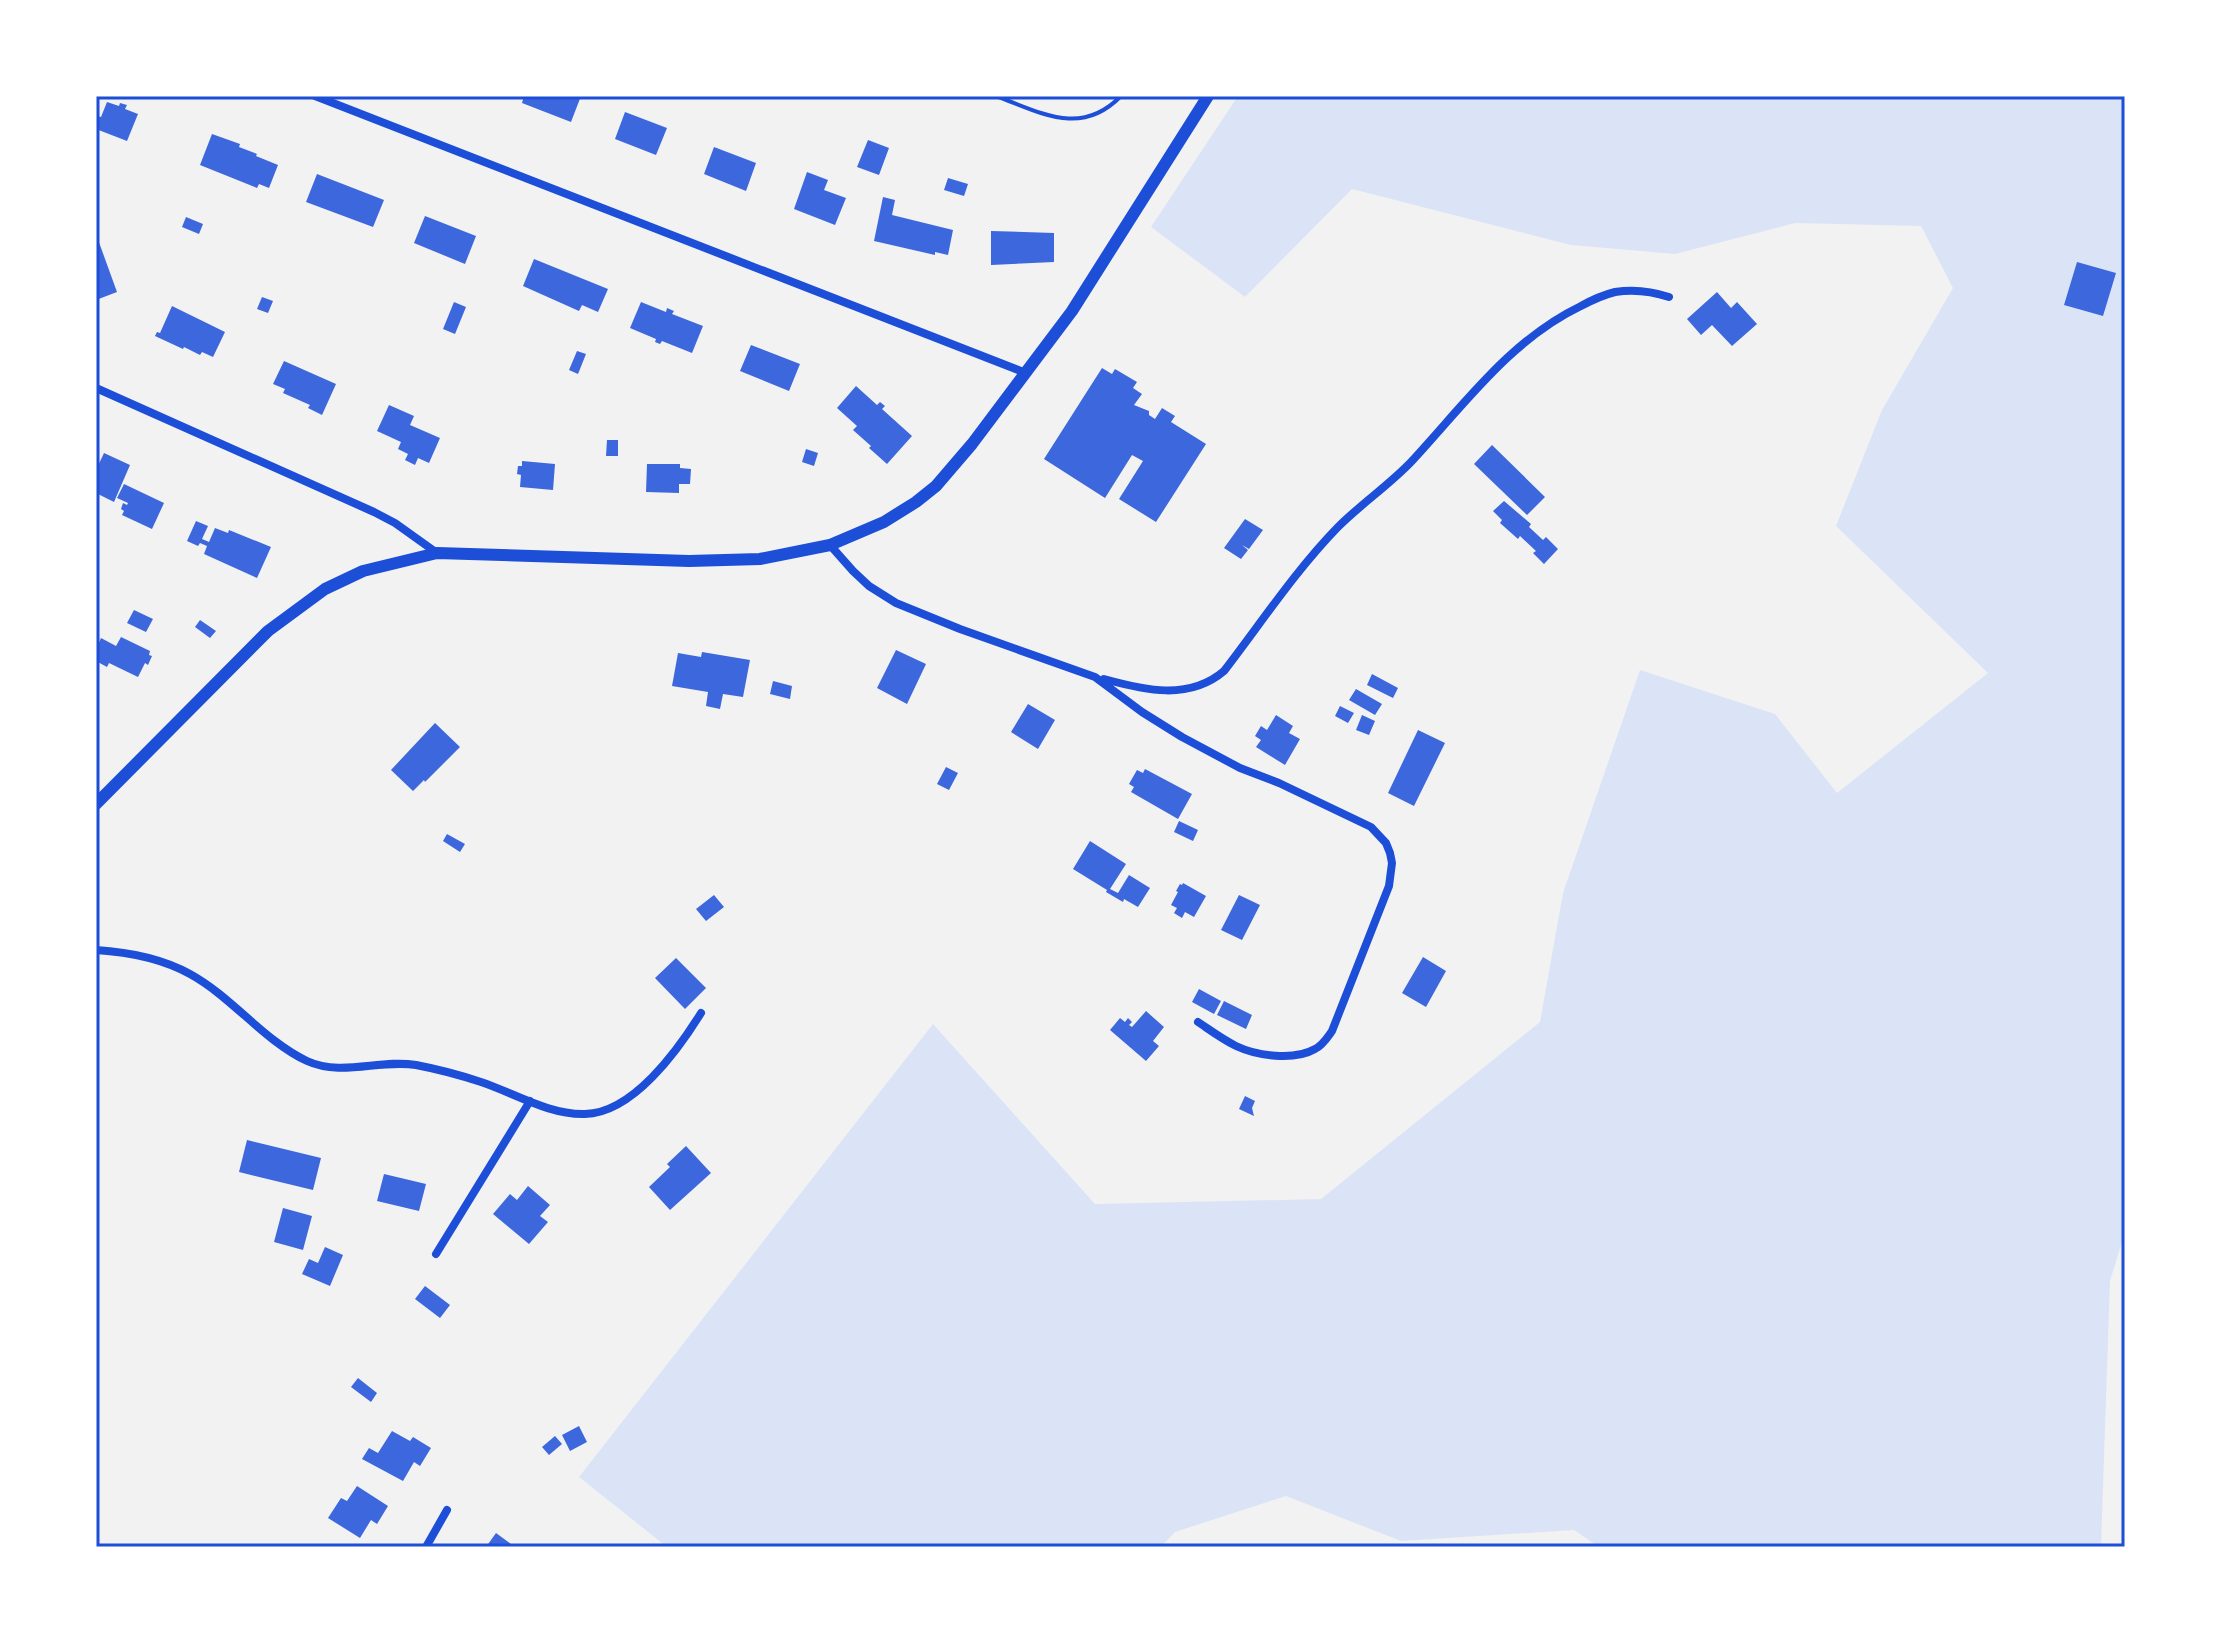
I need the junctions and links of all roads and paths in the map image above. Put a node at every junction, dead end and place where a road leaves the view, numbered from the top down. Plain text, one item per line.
1 (315, 96) edge
2 (996, 96) edge
3 (1121, 96) edge
4 (1208, 96) edge
5 (1669, 297) dead end
6 (1026, 373) junction
7 (96, 388) edge
8 (830, 545) junction
9 (437, 553) junction
10 (1095, 677) junction
11 (96, 804) edge
12 (96, 950) edge
13 (701, 1013) dead end
14 (1198, 1022) dead end
15 (530, 1101) junction
16 (436, 1254) dead end
17 (447, 1510) dead end
18 (426, 1547) edge

1 - 6 street
2 - 3 path
4 - 6 street
5 - 10 street
6 - 8 street
7 - 9 street
8 - 9 street
8 - 10 street
9 - 11 street
10 - 14 street
12 - 15 street
13 - 15 street
15 - 16 street
17 - 18 street

